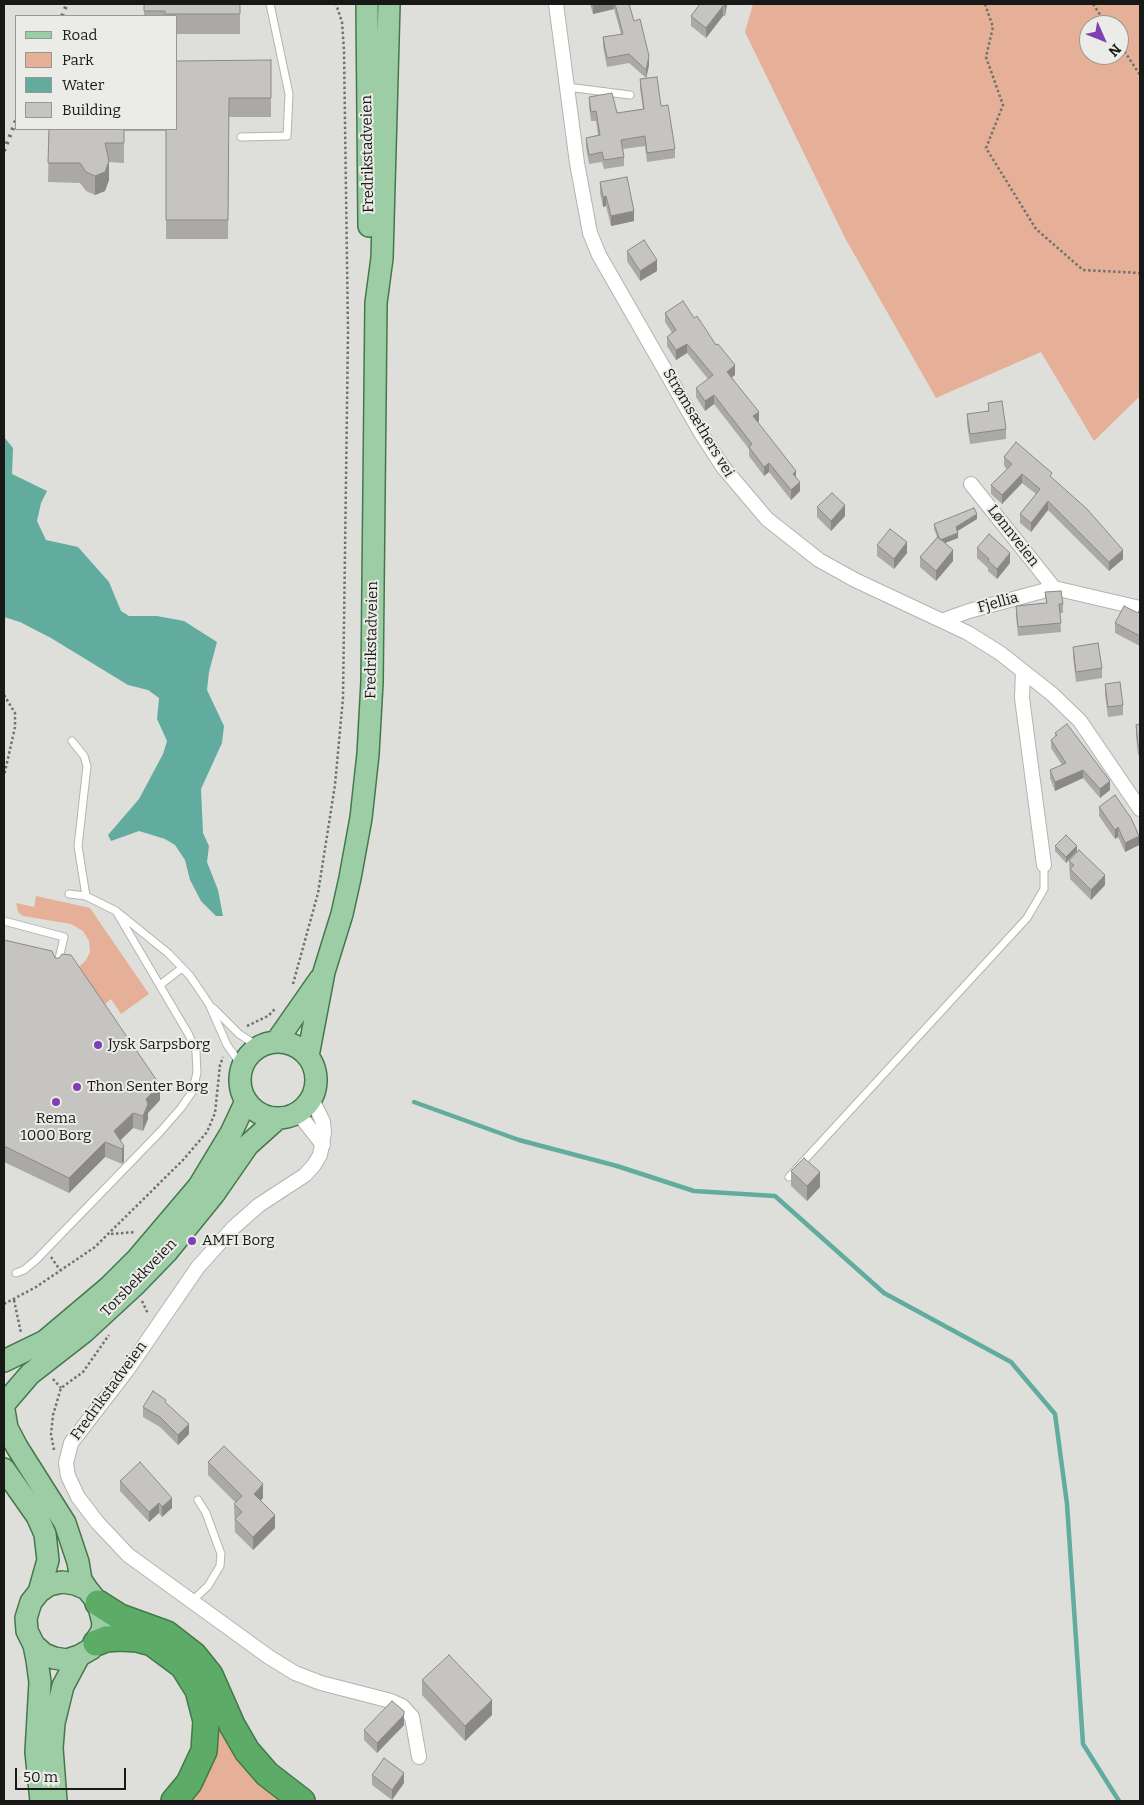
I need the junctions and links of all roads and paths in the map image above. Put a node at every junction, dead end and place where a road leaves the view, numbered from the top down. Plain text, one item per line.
1 (270, 4) edge
2 (336, 4) edge
3 (367, 4) edge
4 (388, 4) edge
5 (556, 4) edge
6 (985, 4) edge
7 (1093, 4) edge
8 (1100, 15) edge
9 (1129, 58) edge
10 (1140, 75) edge
11 (567, 87) junction
12 (630, 95) dead end
13 (241, 137) dead end
14 (1140, 273) edge
15 (376, 304) junction
16 (972, 484) dead end
17 (1054, 588) junction
18 (1140, 608) edge
19 (944, 620) junction
20 (1023, 671) junction
21 (4, 695) edge
22 (72, 741) dead end
23 (4, 776) edge
24 (1140, 809) edge
25 (1044, 865) joint
26 (69, 894) dead end
27 (86, 896) junction
28 (116, 911) junction
29 (4, 921) edge
30 (57, 968) edge
31 (182, 968) junction
32 (324, 972) junction
33 (160, 985) junction
34 (290, 989) dead end
35 (283, 1002) dead end
36 (209, 1004) junction
37 (238, 1034) junction
38 (268, 1044) junction
39 (228, 1045) junction
40 (308, 1056) junction
41 (242, 1066) junction
42 (246, 1101) junction
43 (305, 1106) junction
44 (277, 1119) junction
45 (323, 1145) junction
46 (789, 1177) edge
47 (46, 1250) junction
48 (60, 1270) junction
49 (16, 1273) dead end
50 (140, 1298) dead end
51 (14, 1300) junction
52 (4, 1304) edge
53 (155, 1327) junction
54 (110, 1333) dead end
55 (23, 1337) dead end
56 (4, 1361) edge
57 (49, 1374) dead end
58 (61, 1388) junction
59 (4, 1402) edge
60 (66, 1463) junction
61 (4, 1469) edge
62 (198, 1500) dead end
63 (39, 1592) junction
64 (92, 1596) junction
65 (192, 1601) junction
66 (34, 1645) junction
67 (88, 1650) junction
68 (419, 1757) dead end
69 (41, 1801) edge
70 (56, 1801) edge
71 (174, 1801) edge
72 (302, 1801) edge

1 - 13 lane
2 - 34 path
3 - 15 main road, Fredrikstadveien
4 - 15 main road, Fredrikstadveien
5 - 11 street, Strømsæthers vei
6 - 14 path
7 - 8 path
9 - 10 path
11 - 12 lane
11 - 19 street, Strømsæthers vei
15 - 32 main road, Fredrikstadveien
16 - 17 street, Lønnveien
17 - 18 street
17 - 19 street, Fjellia
19 - 20 street, Strømsæthers vei
20 - 24 street, Strømsæthers vei
20 - 25 street
21 - 23 path
22 - 27 lane
25 - 46 lane
26 - 27 lane
27 - 28 lane
28 - 31 lane
28 - 33 lane
29 - 30 lane
31 - 33 lane
31 - 36 lane
32 - 38 main road, Fredrikstadveien
32 - 40 main road, Fredrikstadveien
33 - 47 lane
35 - 37 path
36 - 37 lane
36 - 39 lane
37 - 38 lane
38 - 40 main road
38 - 41 main road
39 - 41 lane
39 - 48 path
40 - 43 main road
41 - 42 main road
42 - 44 main road
42 - 56 main road, Torsbekkveien
43 - 44 main road
43 - 45 street
43 - 45 street, Fredrikstadveien
44 - 59 main road, Torsbekkveien
45 - 53 street, Fredrikstadveien
47 - 48 path
47 - 49 lane
48 - 51 path
50 - 53 path
51 - 52 path
51 - 55 path
53 - 60 street, Fredrikstadveien
54 - 58 path
57 - 58 path
58 - 60 path
59 - 64 main road
60 - 65 street
61 - 63 main road
62 - 65 lane
63 - 64 main road
63 - 66 main road
64 - 67 main road
64 - 72 highway
65 - 68 street
66 - 67 main road
66 - 69 main road
67 - 70 main road
67 - 71 highway

